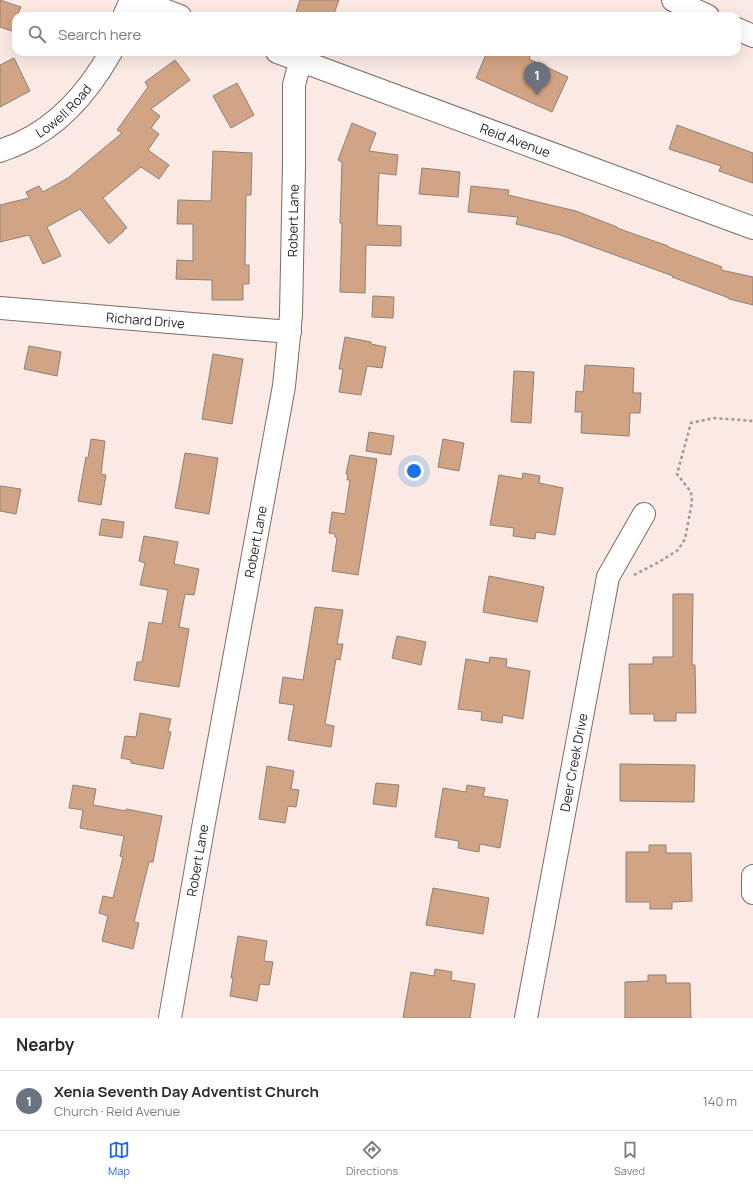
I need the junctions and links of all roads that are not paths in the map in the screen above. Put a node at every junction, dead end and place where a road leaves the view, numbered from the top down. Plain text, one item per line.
1 (131, 0) edge
2 (137, 0) edge
3 (673, 0) edge
4 (126, 12) edge
5 (169, 12) edge
6 (699, 12) edge
7 (741, 31) edge
8 (753, 36) edge
9 (109, 56) edge
10 (287, 56) edge
11 (303, 62) junction
12 (0, 151) edge
13 (753, 228) edge
14 (0, 308) edge
15 (291, 323) junction
16 (644, 514) dead end
17 (753, 876) edge
18 (753, 894) edge
19 (170, 1018) edge
20 (526, 1018) edge

1 - 4 street
2 - 5 street
3 - 6 street
7 - 8 street
9 - 12 street, Lowell Road
10 - 11 street, Reid Avenue
11 - 13 street, Reid Avenue
11 - 15 street, Robert Lane
14 - 15 street, Richard Drive
15 - 19 street, Robert Lane
16 - 20 street, Deer Creek Drive
17 - 18 street

